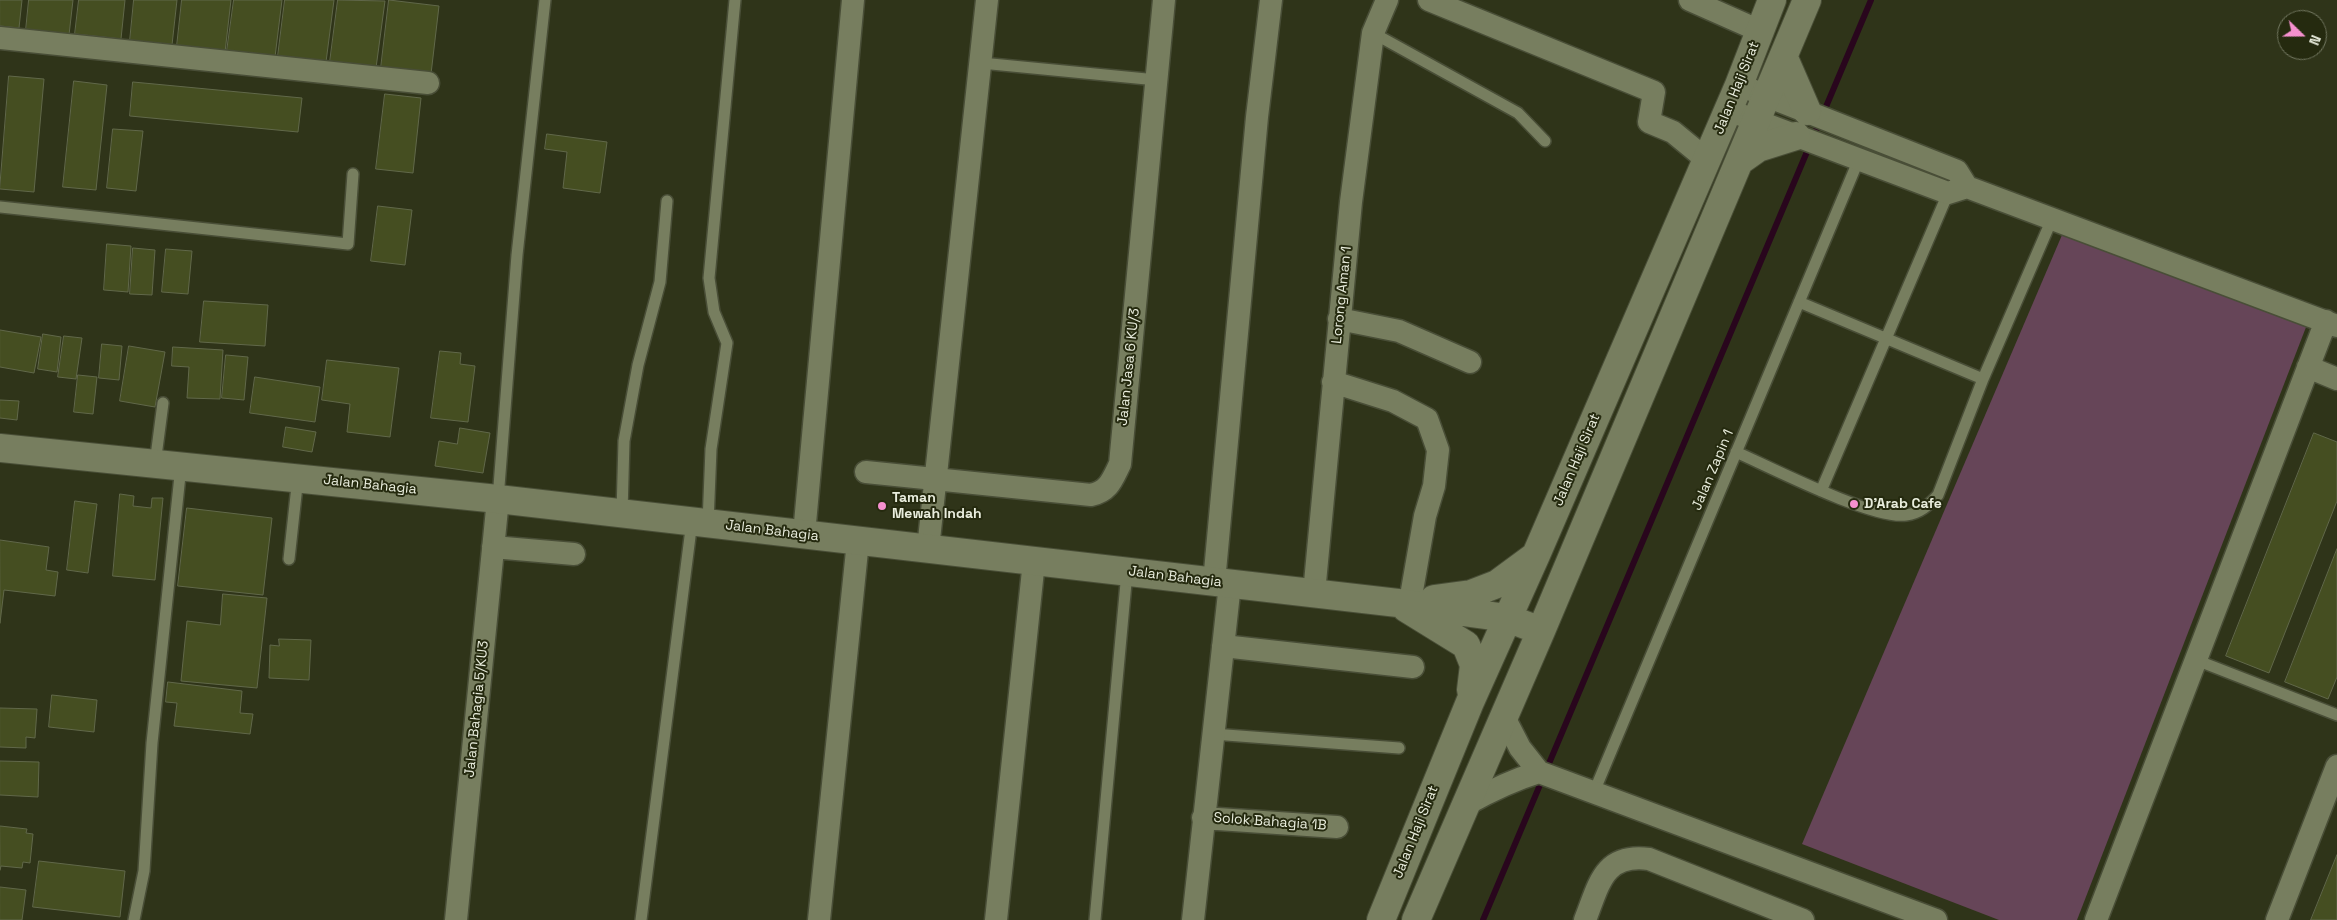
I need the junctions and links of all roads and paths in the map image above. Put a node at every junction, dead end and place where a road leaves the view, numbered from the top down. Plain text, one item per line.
1 (545, 0) edge
2 (735, 0) edge
3 (853, 0) edge
4 (986, 0) edge
5 (1164, 0) edge
6 (1271, 0) edge
7 (1387, 0) edge
8 (1428, 0) edge
9 (1690, 0) edge
10 (1772, 0) edge
11 (1807, 0) edge
12 (1760, 31) junction
13 (1373, 33) junction
14 (0, 38) edge
15 (1784, 58) junction
16 (981, 63) junction
17 (1157, 80) junction
18 (428, 83) dead end
19 (1738, 85) junction
20 (1768, 97) junction
21 (1728, 110) junction
22 (1809, 112) junction
23 (1758, 122) junction
24 (1799, 137) junction
25 (1545, 141) dead end
26 (1849, 155) junction
27 (1707, 160) junction
28 (1741, 160) junction
29 (353, 174) dead end
30 (1957, 184) junction
31 (667, 201) dead end
32 (0, 207) edge
33 (2052, 219) junction
34 (1799, 302) junction
35 (1339, 319) junction
36 (2332, 324) edge
37 (1886, 338) junction
38 (1470, 362) dead end
39 (2308, 367) junction
40 (1983, 379) junction
41 (2337, 379) edge
42 (1333, 382) junction
43 (164, 403) dead end
44 (0, 448) edge
45 (1736, 452) junction
46 (168, 465) junction
47 (866, 472) dead end
48 (298, 478) junction
49 (934, 479) junction
50 (1822, 491) junction
51 (498, 499) junction
52 (622, 513) junction
53 (700, 522) junction
54 (804, 534) junction
55 (858, 541) junction
56 (493, 547) junction
57 (928, 549) junction
58 (574, 554) dead end
59 (1536, 555) junction
60 (289, 559) dead end
61 (1034, 561) junction
62 (1127, 572) junction
63 (1222, 583) junction
64 (1314, 593) junction
65 (1404, 603) junction
66 (1507, 618) junction
67 (1542, 631) junction
68 (1223, 646) junction
69 (2196, 660) junction
70 (1413, 667) dead end
71 (1470, 702) junction
72 (2337, 715) edge
73 (1504, 717) junction
74 (1213, 734) junction
75 (1399, 748) dead end
76 (2337, 766) edge
77 (1540, 772) junction
78 (1594, 792) junction
79 (1466, 804) junction
80 (1203, 818) junction
81 (1336, 827) dead end
82 (1775, 915) edge
83 (134, 920) edge
84 (456, 920) edge
85 (641, 920) edge
86 (819, 920) edge
87 (996, 920) edge
88 (1095, 920) edge
89 (1193, 920) edge
90 (1381, 920) edge
91 (1416, 920) edge
92 (1585, 920) edge
93 (1803, 920) edge
94 (1936, 920) edge
95 (2096, 920) edge
96 (2277, 920) edge

1 - 51 lane
2 - 53 lane
3 - 54 street
4 - 16 street
5 - 17 street, Jalan Jasa 6 KU/3
6 - 63 street
7 - 13 street, Lorong Aman 1
8 - 27 street
9 - 12 street
10 - 12 main road, Jalan Haji Sirat
11 - 15 main road
12 - 19 main road, Jalan Haji Sirat
13 - 25 lane
13 - 35 street, Lorong Aman 1
14 - 18 street
15 - 20 main road
15 - 22 main road
16 - 17 lane
16 - 49 street
17 - 49 street, Jalan Jasa 6 KU/3
19 - 20 street
19 - 21 main road, Jalan Haji Sirat
20 - 22 street
20 - 23 main road
21 - 23 street
21 - 27 main road, Jalan Haji Sirat
22 - 30 street
23 - 24 street
23 - 28 main road
24 - 26 street
24 - 28 main road
26 - 30 street
26 - 34 lane, Jalan Zapin 1
27 - 59 main road, Jalan Haji Sirat
28 - 67 main road
29 - 32 lane
30 - 33 street
30 - 37 lane
31 - 52 lane
33 - 36 street
33 - 40 lane
34 - 37 lane
34 - 45 lane, Jalan Zapin 1
35 - 38 street
35 - 42 street, Lorong Aman 1
36 - 39 street
37 - 40 lane
37 - 50 lane
39 - 41 street
39 - 69 street
40 - 50 lane
42 - 64 street, Lorong Aman 1
42 - 65 street
43 - 46 lane
44 - 46 main road, Jalan Bahagia
45 - 50 lane
45 - 78 lane, Jalan Zapin 1
46 - 48 main road, Jalan Bahagia
46 - 83 lane
47 - 49 street, Jalan Jasa 6 KU/3
48 - 51 main road, Jalan Bahagia
48 - 60 lane
49 - 57 street
51 - 52 main road, Jalan Bahagia
51 - 56 street, Jalan Bahagia 5/KU3
52 - 53 main road, Jalan Bahagia
53 - 54 main road, Jalan Bahagia
53 - 85 lane
54 - 55 main road, Jalan Bahagia
55 - 57 main road, Jalan Bahagia
55 - 86 street
56 - 58 street
56 - 84 street, Jalan Bahagia 5/KU3
57 - 61 main road, Jalan Bahagia
59 - 65 main road
59 - 66 main road, Jalan Haji Sirat
61 - 62 main road, Jalan Bahagia
61 - 87 street
62 - 63 main road, Jalan Bahagia
62 - 88 lane
63 - 64 main road, Jalan Bahagia
63 - 68 street
64 - 65 main road, Jalan Bahagia
65 - 66 main road, Jalan Bahagia
65 - 71 main road
66 - 67 main road, Jalan Bahagia
66 - 71 main road, Jalan Haji Sirat
67 - 73 main road
68 - 70 street
68 - 74 street
69 - 72 lane
69 - 95 street
71 - 90 main road, Jalan Haji Sirat
73 - 77 street
73 - 79 main road
74 - 75 lane
74 - 80 street
76 - 96 street
77 - 78 street
77 - 79 street
78 - 94 street
79 - 91 main road
80 - 81 street, Solok Bahagia 1B
80 - 89 street
82 - 92 street
82 - 93 street

